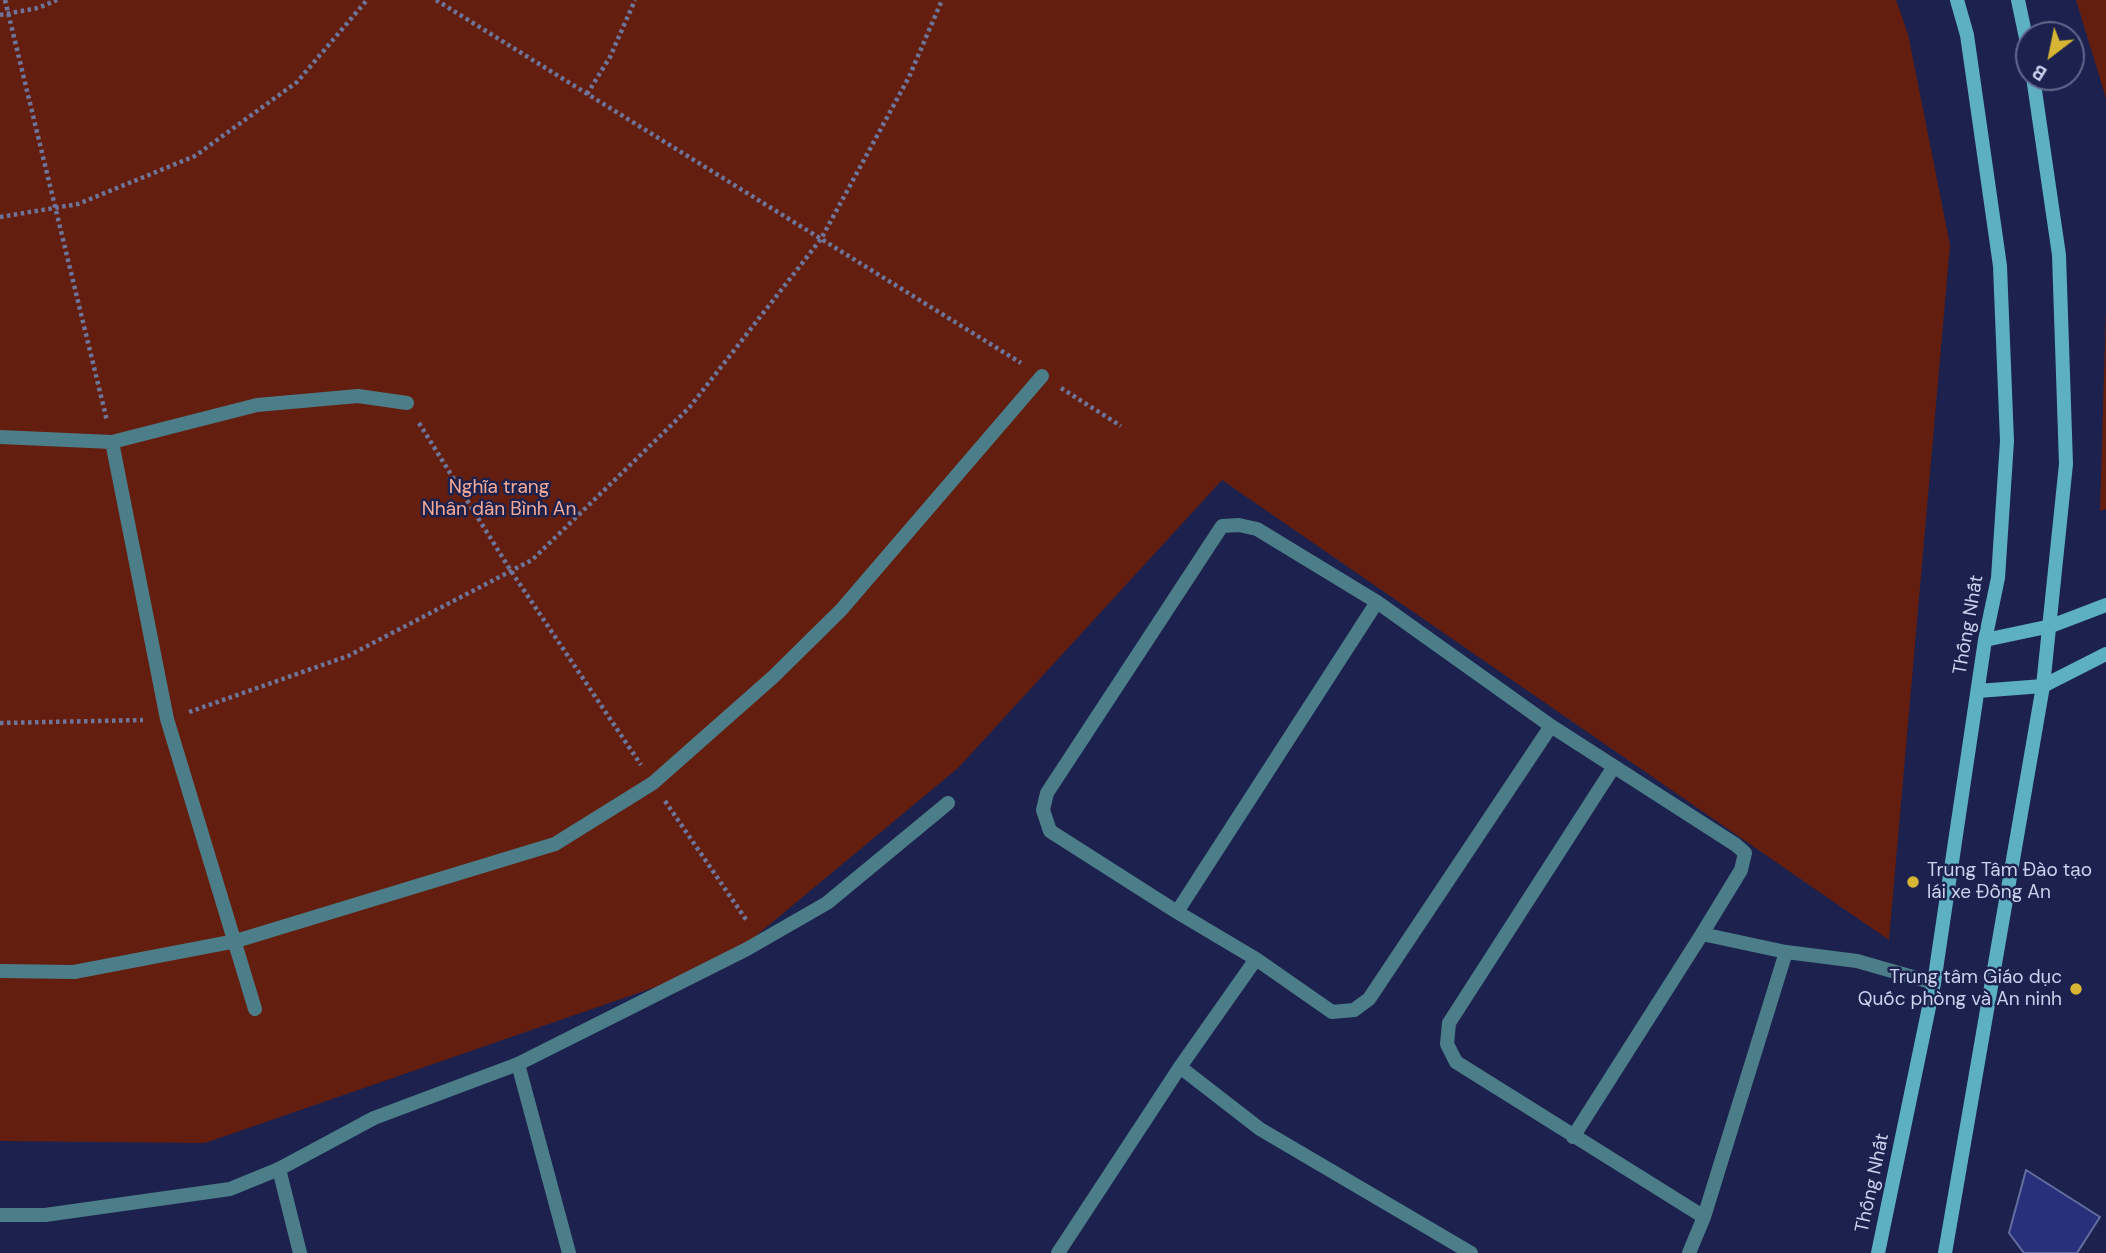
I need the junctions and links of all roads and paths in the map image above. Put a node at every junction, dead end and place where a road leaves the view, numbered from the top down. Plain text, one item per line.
1 (5, 0) edge
2 (57, 0) edge
3 (367, 0) edge
4 (436, 0) edge
5 (635, 0) edge
6 (943, 0) edge
7 (1956, 0) edge
8 (2018, 0) edge
9 (8, 13) junction
10 (0, 15) edge
11 (2022, 21) edge
12 (2035, 91) edge
13 (587, 94) junction
14 (55, 208) junction
15 (0, 217) edge
16 (821, 239) junction
17 (1042, 376) junction
18 (407, 403) joint
19 (1121, 426) dead end
20 (0, 437) edge
21 (113, 442) junction
22 (511, 571) junction
23 (1377, 602) junction
24 (2106, 605) edge
25 (2051, 626) junction
26 (1985, 640) junction
27 (2106, 654) edge
28 (2043, 686) junction
29 (1978, 691) junction
30 (167, 719) junction
31 (0, 723) edge
32 (1550, 726) junction
33 (1613, 768) junction
34 (653, 783) junction
35 (948, 803) dead end
36 (1177, 912) junction
37 (750, 925) dead end
38 (1702, 934) junction
39 (236, 941) junction
40 (1786, 952) junction
41 (1256, 959) junction
42 (0, 971) edge
43 (1934, 983) junction
44 (255, 1009) dead end
45 (518, 1064) junction
46 (1180, 1067) junction
47 (1573, 1137) junction
48 (279, 1169) junction
49 (0, 1215) edge
50 (1704, 1217) junction
51 (300, 1253) edge
52 (569, 1253) edge
53 (1058, 1253) edge
54 (1471, 1253) edge
55 (1689, 1253) edge
56 (1878, 1253) edge
57 (1945, 1253) edge

1 - 9 path
2 - 9 path
3 - 14 path
4 - 13 path
5 - 13 path
6 - 16 path
7 - 26 main road, Thống Nhất
8 - 11 main road
9 - 10 path
9 - 14 path
12 - 25 main road
13 - 16 path
14 - 15 path
14 - 21 path
16 - 17 path
16 - 22 path
17 - 19 path
17 - 34 street
18 - 21 street
18 - 22 path
20 - 21 street
21 - 30 street
22 - 30 path
22 - 34 path
23 - 32 street
23 - 36 street
23 - 36 street
24 - 25 main road
25 - 26 main road
25 - 28 main road
26 - 29 main road, Thống Nhất
27 - 28 main road
28 - 29 main road
28 - 57 main road
29 - 43 main road, Thống Nhất
30 - 31 path
30 - 39 street
32 - 33 street
32 - 41 street
33 - 38 street
33 - 47 street
34 - 37 path
34 - 39 street
35 - 45 street
36 - 41 street
38 - 40 street
38 - 47 street
39 - 42 street
39 - 44 street
40 - 43 street
40 - 50 street
41 - 46 street
43 - 56 main road, Thống Nhất
45 - 48 street
45 - 52 street
46 - 53 street
46 - 54 street
47 - 50 street
48 - 49 street
48 - 51 street
50 - 55 street

